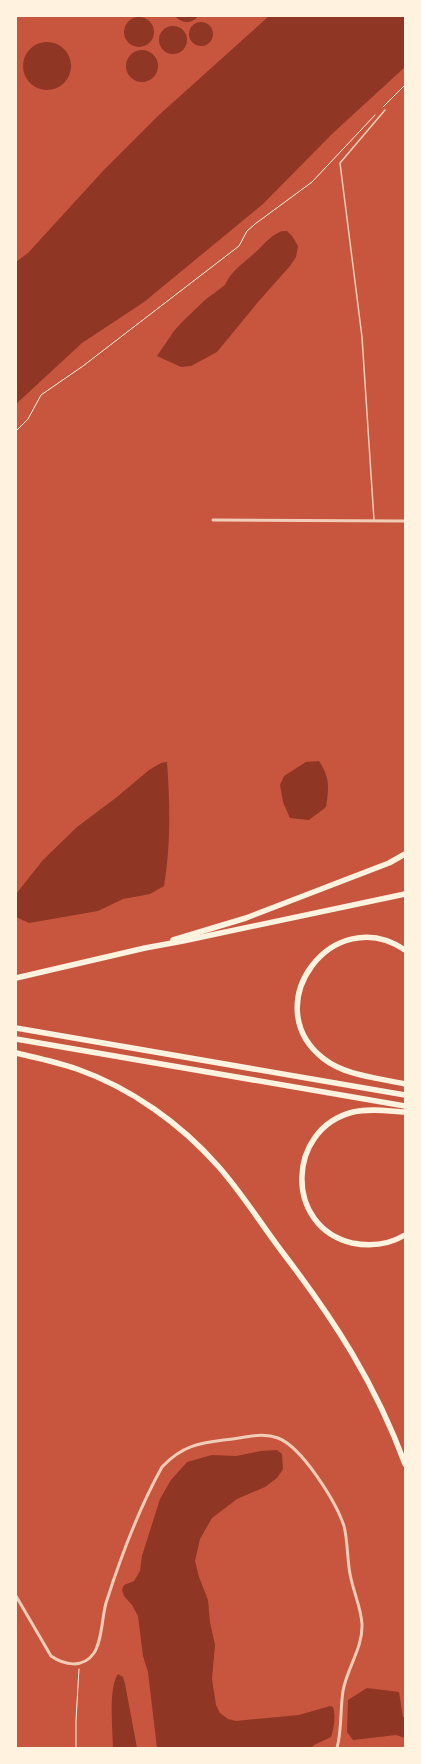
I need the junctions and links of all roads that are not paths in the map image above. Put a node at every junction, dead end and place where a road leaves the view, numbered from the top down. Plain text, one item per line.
1 (385, 110) dead end
2 (213, 520) dead end
3 (374, 520) junction
4 (405, 521) edge
5 (405, 854) edge
6 (405, 894) edge
7 (145, 948) junction
8 (405, 950) edge
9 (16, 978) edge
10 (16, 1028) edge
11 (16, 1039) edge
12 (16, 1053) edge
13 (405, 1084) edge
14 (405, 1095) edge
15 (405, 1106) edge
16 (405, 1112) edge
17 (405, 1235) edge
18 (405, 1464) edge
19 (16, 1596) edge
20 (337, 1748) edge

1 - 3 lane
2 - 3 street
3 - 4 street
5 - 7 highway
6 - 7 highway
7 - 9 highway
8 - 13 highway
10 - 14 highway
11 - 15 highway
12 - 18 highway
16 - 17 highway
19 - 20 street

